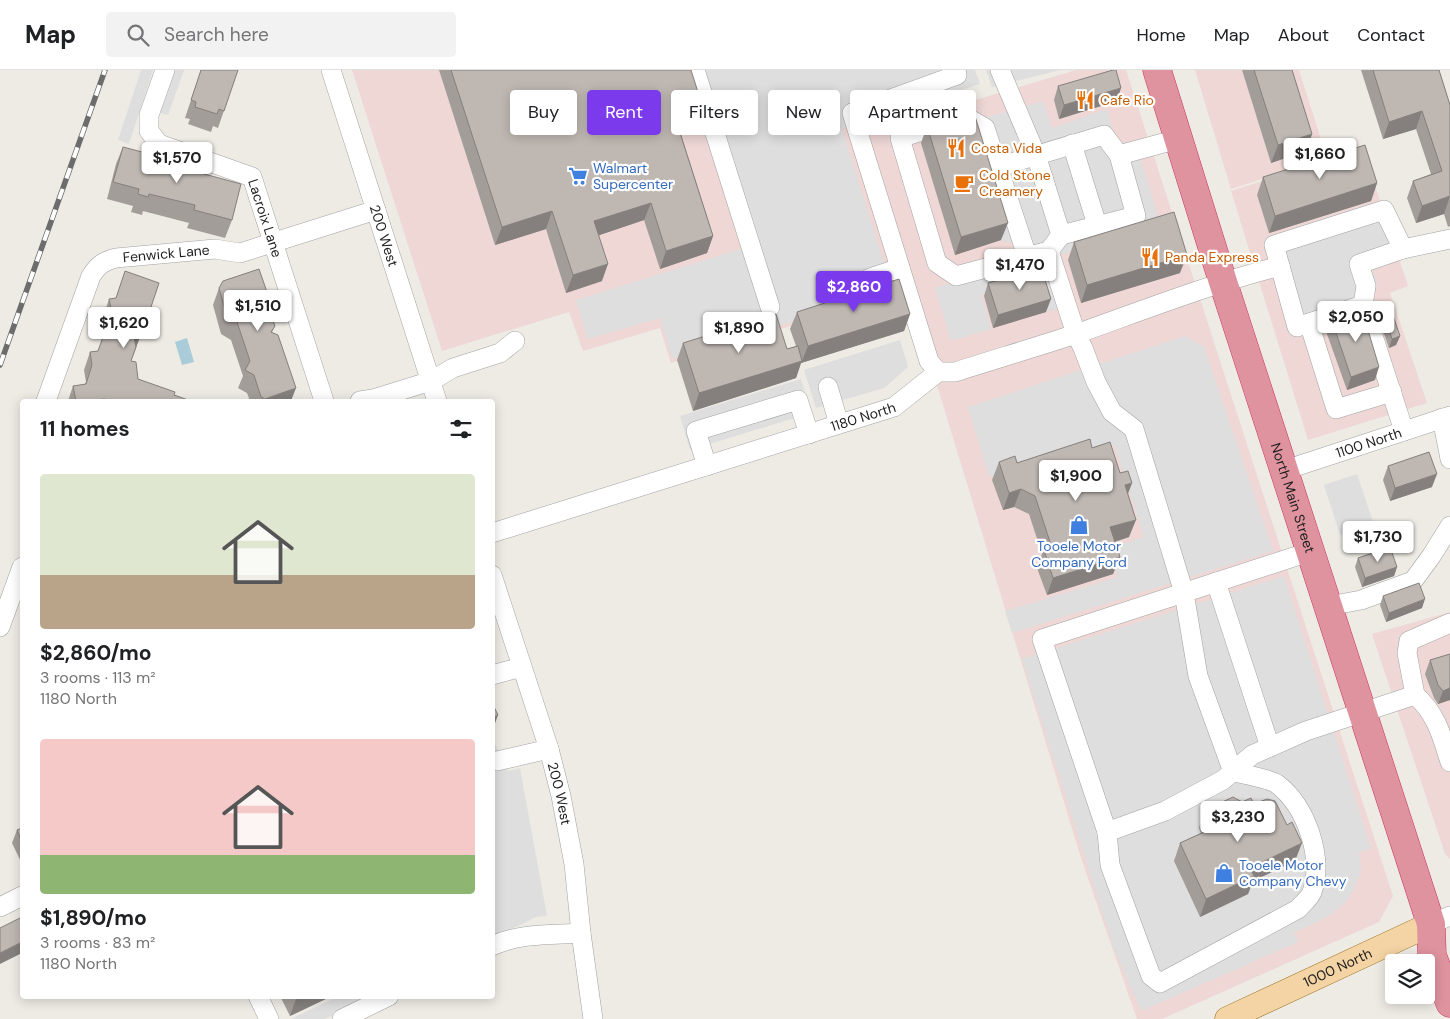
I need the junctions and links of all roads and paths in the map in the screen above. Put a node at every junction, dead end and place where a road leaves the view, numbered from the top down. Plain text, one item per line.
1 (166, 70) edge
2 (330, 70) edge
3 (695, 70) edge
4 (956, 70) edge
5 (1000, 70) edge
6 (1157, 70) edge
7 (1178, 139) junction
8 (1072, 144) junction
9 (1036, 155) junction
10 (1118, 155) junction
11 (998, 167) junction
12 (376, 210) junction
13 (1096, 226) junction
14 (1061, 235) junction
15 (1450, 239) edge
16 (274, 243) junction
17 (1403, 249) junction
18 (1049, 251) junction
19 (1027, 256) junction
20 (1280, 266) junction
21 (900, 268) junction
22 (870, 278) dead end
23 (1223, 282) junction
24 (1363, 305) junction
25 (770, 307) dead end
26 (1309, 323) junction
27 (1076, 334) junction
28 (515, 341) dead end
29 (938, 372) junction
30 (431, 381) junction
31 (828, 387) dead end
32 (1392, 392) junction
33 (47, 399) edge
34 (323, 399) edge
35 (373, 399) edge
36 (436, 399) edge
37 (1446, 417) edge
38 (840, 424) junction
39 (1404, 431) junction
40 (809, 434) junction
41 (1450, 459) edge
42 (707, 466) junction
43 (1285, 470) junction
44 (1450, 526) edge
45 (495, 532) edge
46 (1312, 551) junction
47 (20, 572) edge
48 (1216, 582) junction
49 (495, 584) edge
50 (1184, 593) junction
51 (1329, 606) junction
52 (1450, 623) edge
53 (0, 627) edge
54 (522, 667) junction
55 (495, 675) edge
56 (1415, 695) junction
57 (1364, 713) junction
58 (1444, 724) edge
59 (1270, 747) junction
60 (549, 749) junction
61 (497, 762) dead end
62 (1450, 762) edge
63 (1233, 772) junction
64 (1107, 832) junction
65 (20, 897) edge
66 (0, 907) edge
67 (1441, 920) edge
68 (581, 932) junction
69 (1450, 944) edge
70 (495, 945) edge
71 (259, 999) edge
72 (383, 999) edge
73 (1450, 1003) edge
74 (269, 1019) edge
75 (342, 1019) edge
76 (593, 1019) edge
77 (1227, 1019) edge

1 - 16 street, Lacroix Lane
2 - 12 street, 200 West
3 - 25 street
4 - 21 street
5 - 9 street
6 - 7 highway, North Main Street
7 - 10 street
7 - 23 highway, North Main Street
8 - 9 street
8 - 10 street
8 - 13 street
9 - 11 street
9 - 14 street
10 - 13 street
11 - 19 street
11 - 19 street
12 - 16 street, Fenwick Lane
12 - 30 street, 200 West
13 - 14 street
14 - 18 street
15 - 17 street
16 - 33 street, Fenwick Lane
16 - 34 street, Lacroix Lane
17 - 20 street
17 - 24 street
18 - 19 street
18 - 27 street
20 - 23 street
20 - 26 street
21 - 22 street
21 - 29 street
23 - 27 street
23 - 43 highway, North Main Street
24 - 26 street
24 - 32 street
26 - 32 street
27 - 29 street
27 - 50 street
28 - 30 street
29 - 38 street, 1180 North
30 - 35 street
30 - 36 street, 200 West
31 - 38 street
32 - 39 street
37 - 39 street, 1100 North
37 - 41 street
38 - 40 street, 1180 North
39 - 43 street, 1100 North
40 - 42 street, 1180 North
40 - 42 street
42 - 45 street, 1180 North
43 - 46 highway, North Main Street
44 - 51 street
46 - 48 street
46 - 51 highway, North Main Street
47 - 53 street
48 - 50 street
48 - 59 street
49 - 54 street, 200 West
50 - 63 street
50 - 64 street
51 - 57 highway, North Main Street
52 - 56 street
54 - 55 street
54 - 60 street, 200 West
56 - 57 street
56 - 58 street
57 - 59 street
57 - 67 highway, North Main Street
58 - 62 street
59 - 63 street
60 - 61 street
60 - 68 street, 200 West
63 - 64 street
63 - 64 street
65 - 66 street
67 - 69 highway
67 - 73 highway
67 - 77 main road, 1000 North
68 - 70 street
68 - 76 street, 200 West
71 - 74 street
72 - 75 street

